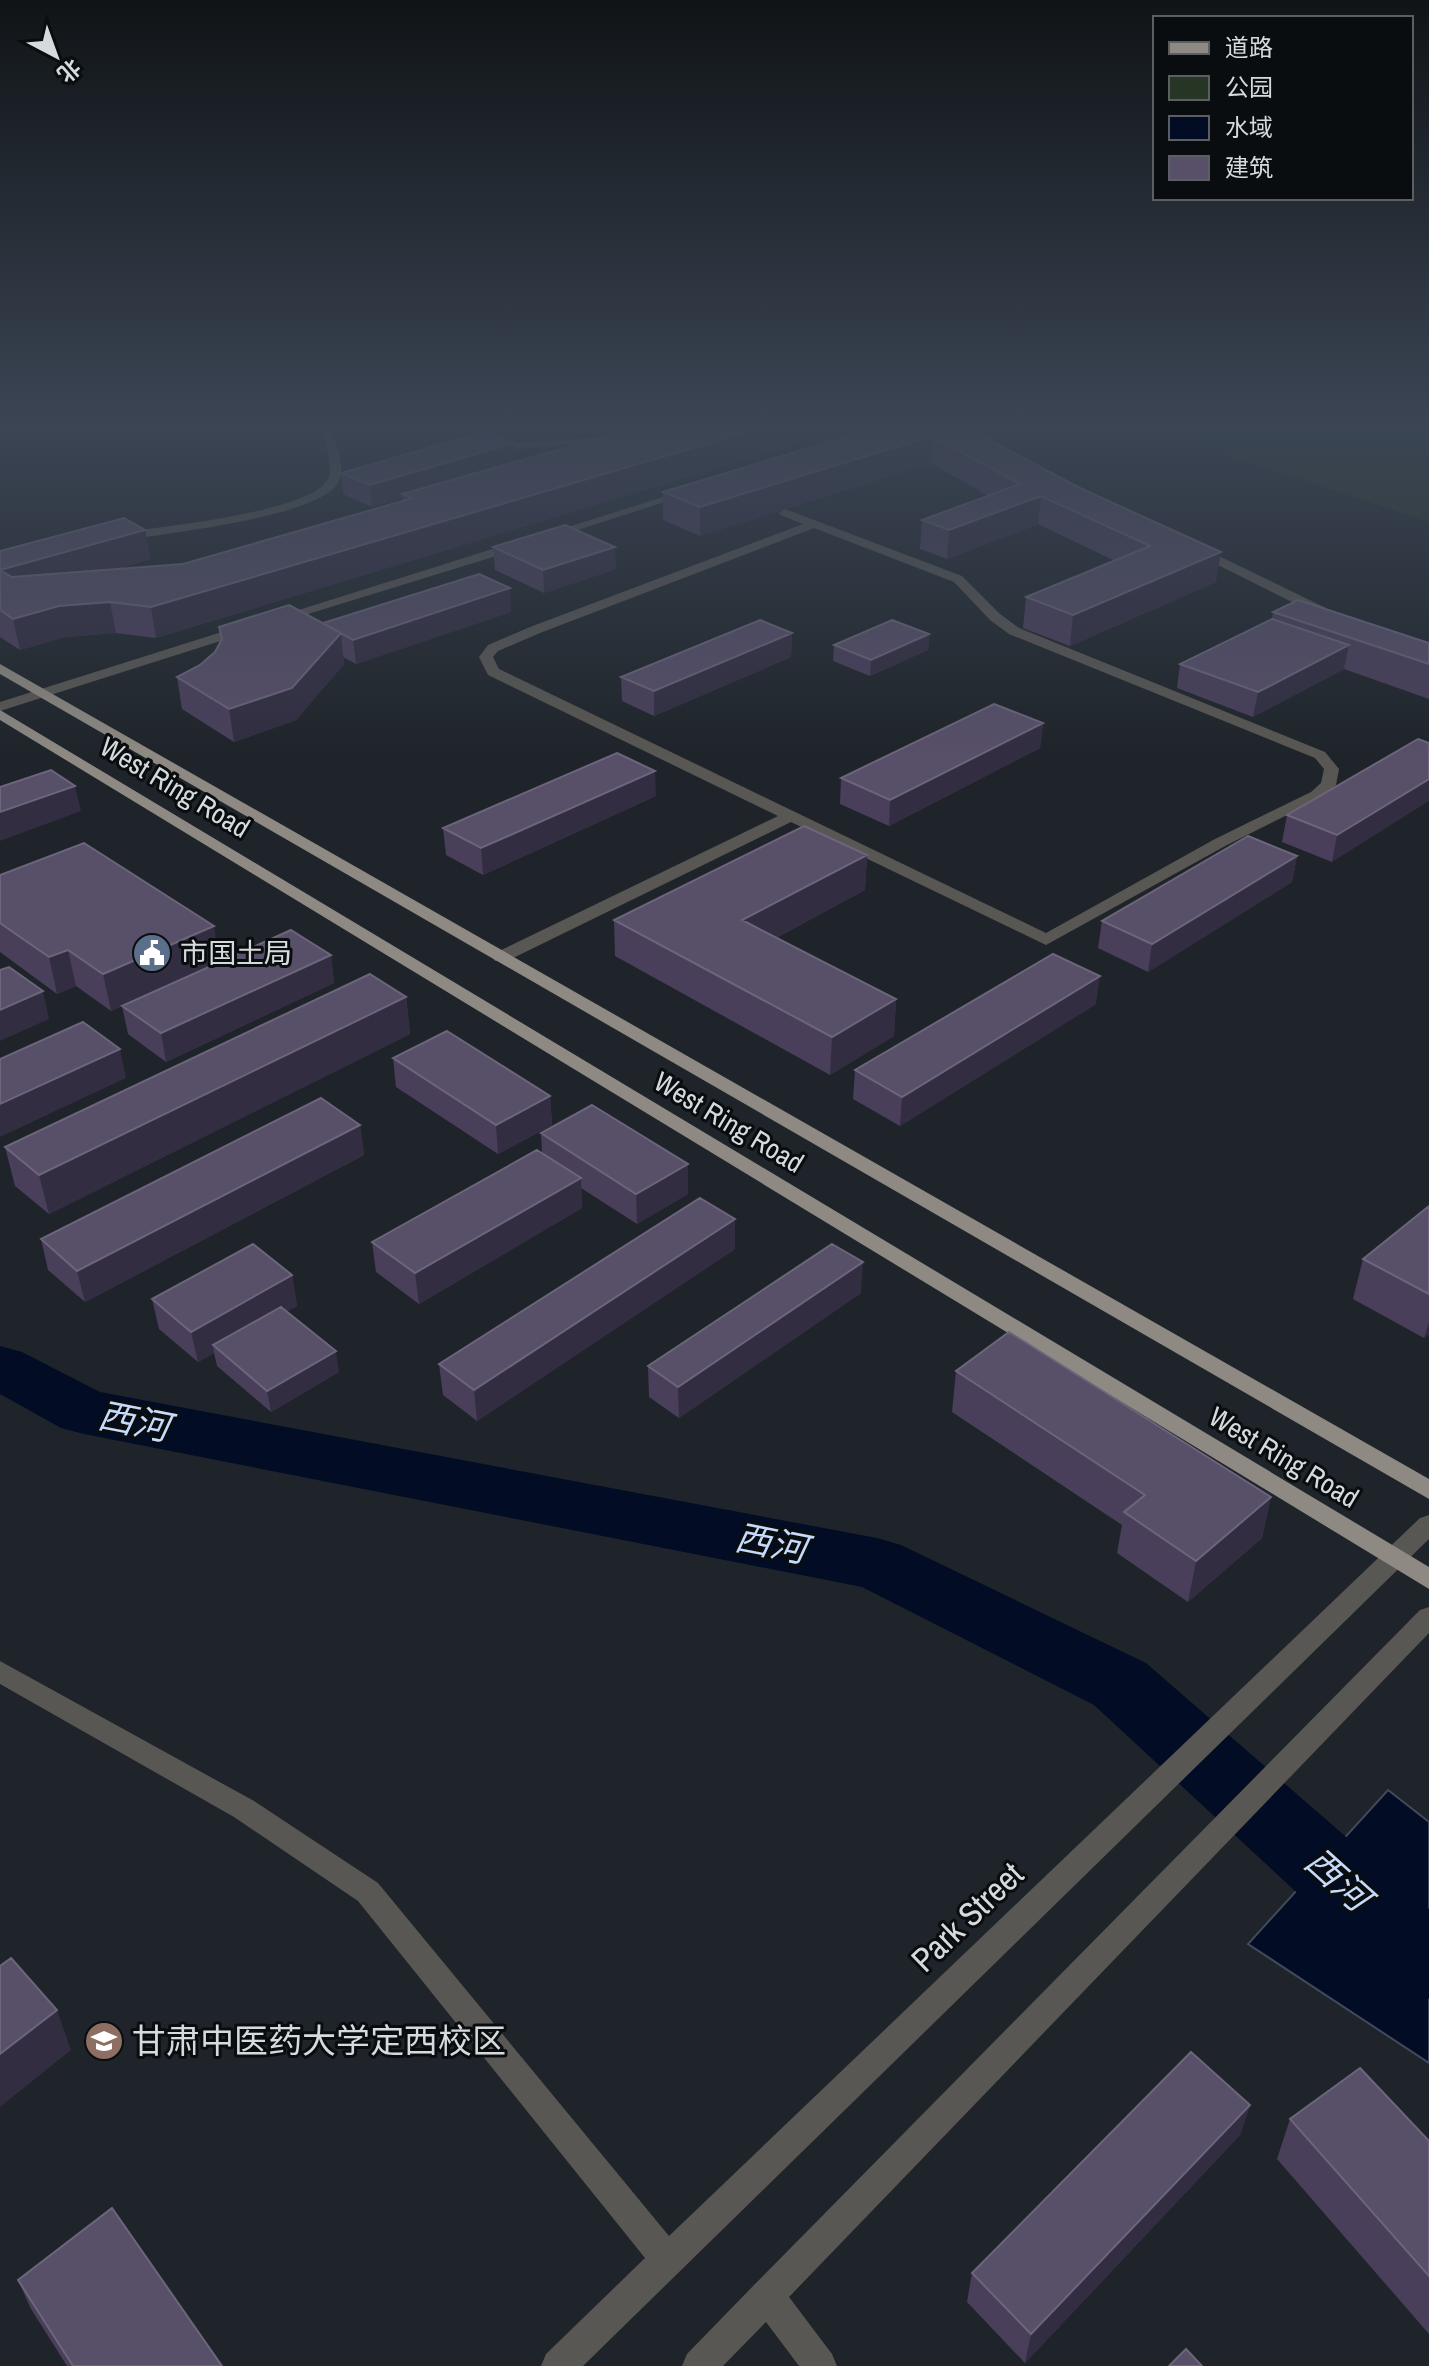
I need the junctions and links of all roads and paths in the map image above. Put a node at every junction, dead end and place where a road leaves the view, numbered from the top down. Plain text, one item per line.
1 (538, 538) edge
2 (776, 538) edge
3 (852, 538) edge
4 (1182, 542) edge
5 (1337, 619) edge
6 (0, 668) edge
7 (40, 692) junction
8 (0, 699) edge
9 (0, 707) edge
10 (0, 714) edge
11 (791, 816) junction
12 (501, 957) junction
13 (1429, 1490) edge
14 (1429, 1524) edge
15 (1393, 1556) junction
16 (1429, 1579) edge
17 (1429, 1617) edge
18 (0, 1671) edge
19 (668, 2260) junction
20 (767, 2296) junction
21 (558, 2366) edge
22 (699, 2366) edge
23 (820, 2366) edge

1 - 7 street
2 - 11 street
3 - 11 street
4 - 5 street
6 - 7 main road, West Ring Road
7 - 8 street
7 - 9 street
7 - 12 main road, West Ring Road
10 - 15 main road, West Ring Road
11 - 12 street
12 - 13 main road, West Ring Road
14 - 15 street, Park Street
15 - 16 main road, West Ring Road
15 - 19 street, Park Street
17 - 20 street
18 - 19 street
19 - 21 street, Park Street
20 - 22 street
20 - 23 street

